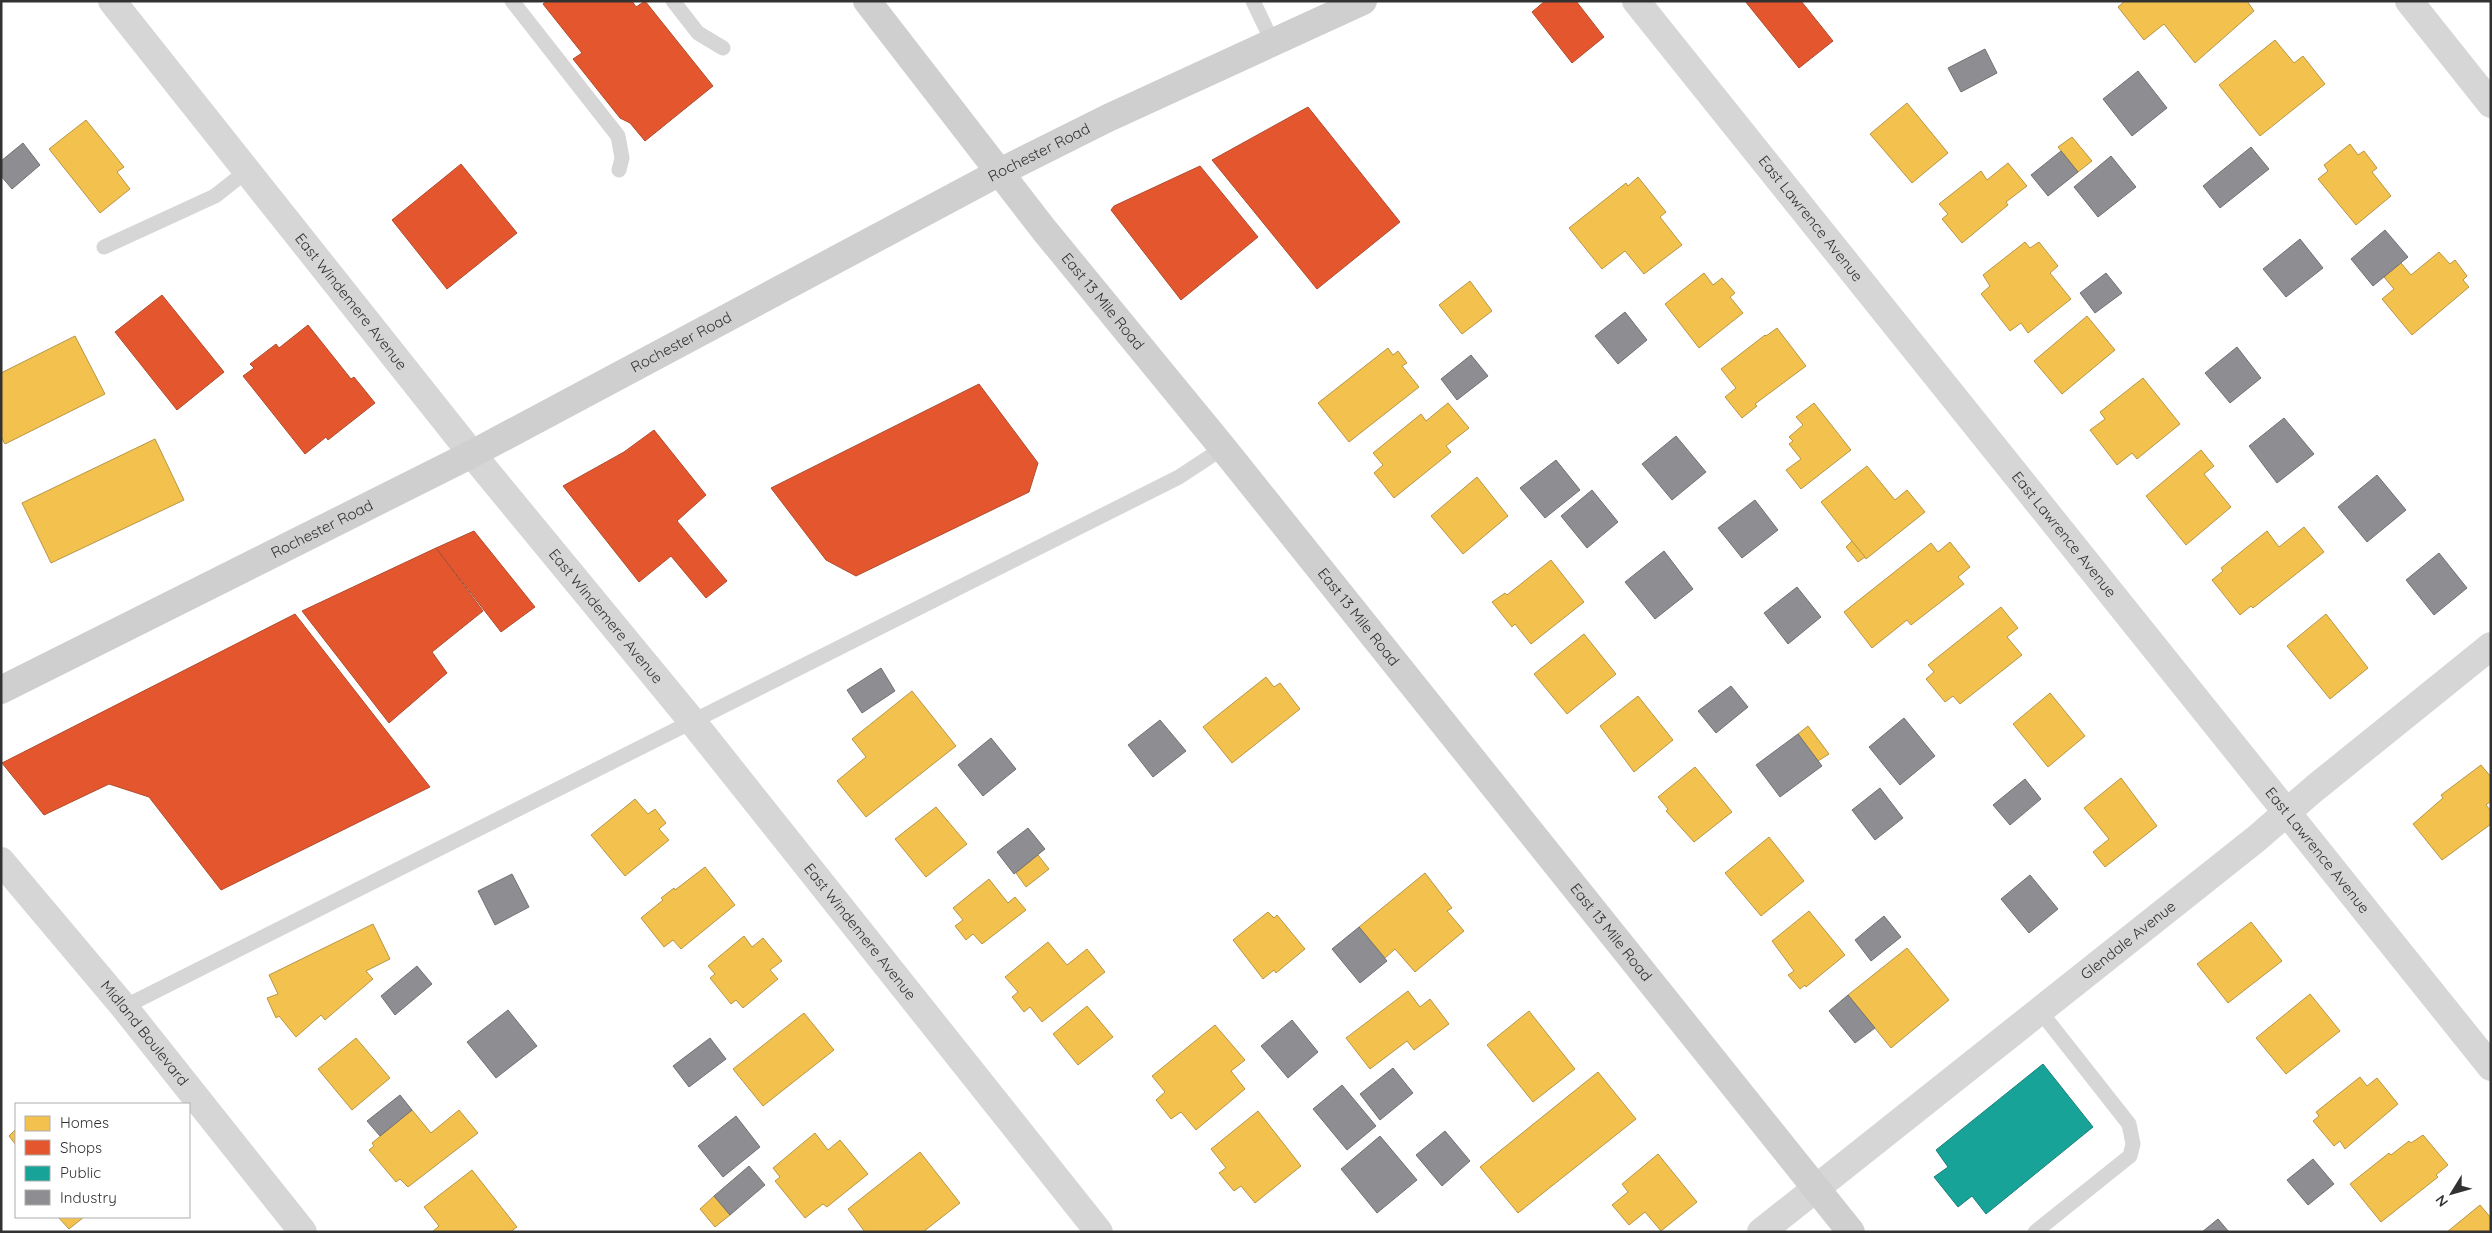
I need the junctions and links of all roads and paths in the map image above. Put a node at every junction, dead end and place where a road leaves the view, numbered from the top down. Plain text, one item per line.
1 (112, 1) edge
2 (512, 1) edge
3 (673, 1) edge
4 (867, 1) edge
5 (1253, 1) edge
6 (1362, 1) edge
7 (1636, 1) edge
8 (2409, 1) edge
9 (1273, 43) junction
10 (723, 48) dead end
11 (2491, 104) edge
12 (248, 170) junction
13 (619, 170) dead end
14 (1000, 172) junction
15 (104, 247) dead end
16 (1222, 448) junction
17 (472, 454) junction
18 (2491, 646) edge
19 (1, 690) edge
20 (692, 721) junction
21 (2286, 814) junction
22 (1, 861) edge
23 (124, 1007) junction
24 (2040, 1011) junction
25 (2491, 1068) edge
26 (1816, 1190) junction
27 (303, 1232) edge
28 (1099, 1232) edge
29 (1761, 1232) edge
30 (1851, 1232) edge
31 (2035, 1232) edge

1 - 12 street, East Windemere Avenue
2 - 13 lane
3 - 10 lane
4 - 14 main road, East 13 Mile Road
5 - 9 lane
6 - 9 main road, Rochester Road
7 - 21 street, East Lawrence Avenue
8 - 11 street
9 - 14 main road, Rochester Road
12 - 15 lane
12 - 17 street, East Windemere Avenue
14 - 16 main road, East 13 Mile Road
14 - 17 main road, Rochester Road
16 - 20 lane
16 - 26 main road, East 13 Mile Road
17 - 19 main road, Rochester Road
17 - 20 street, East Windemere Avenue
18 - 21 street, Glendale Avenue
20 - 23 lane
20 - 28 street, East Windemere Avenue
21 - 24 street, Glendale Avenue
21 - 25 street, East Lawrence Avenue
22 - 23 street, Midland Boulevard
23 - 27 street, Midland Boulevard
24 - 26 street, Glendale Avenue
24 - 31 lane
26 - 29 street, Glendale Avenue
26 - 30 main road, East 13 Mile Road

